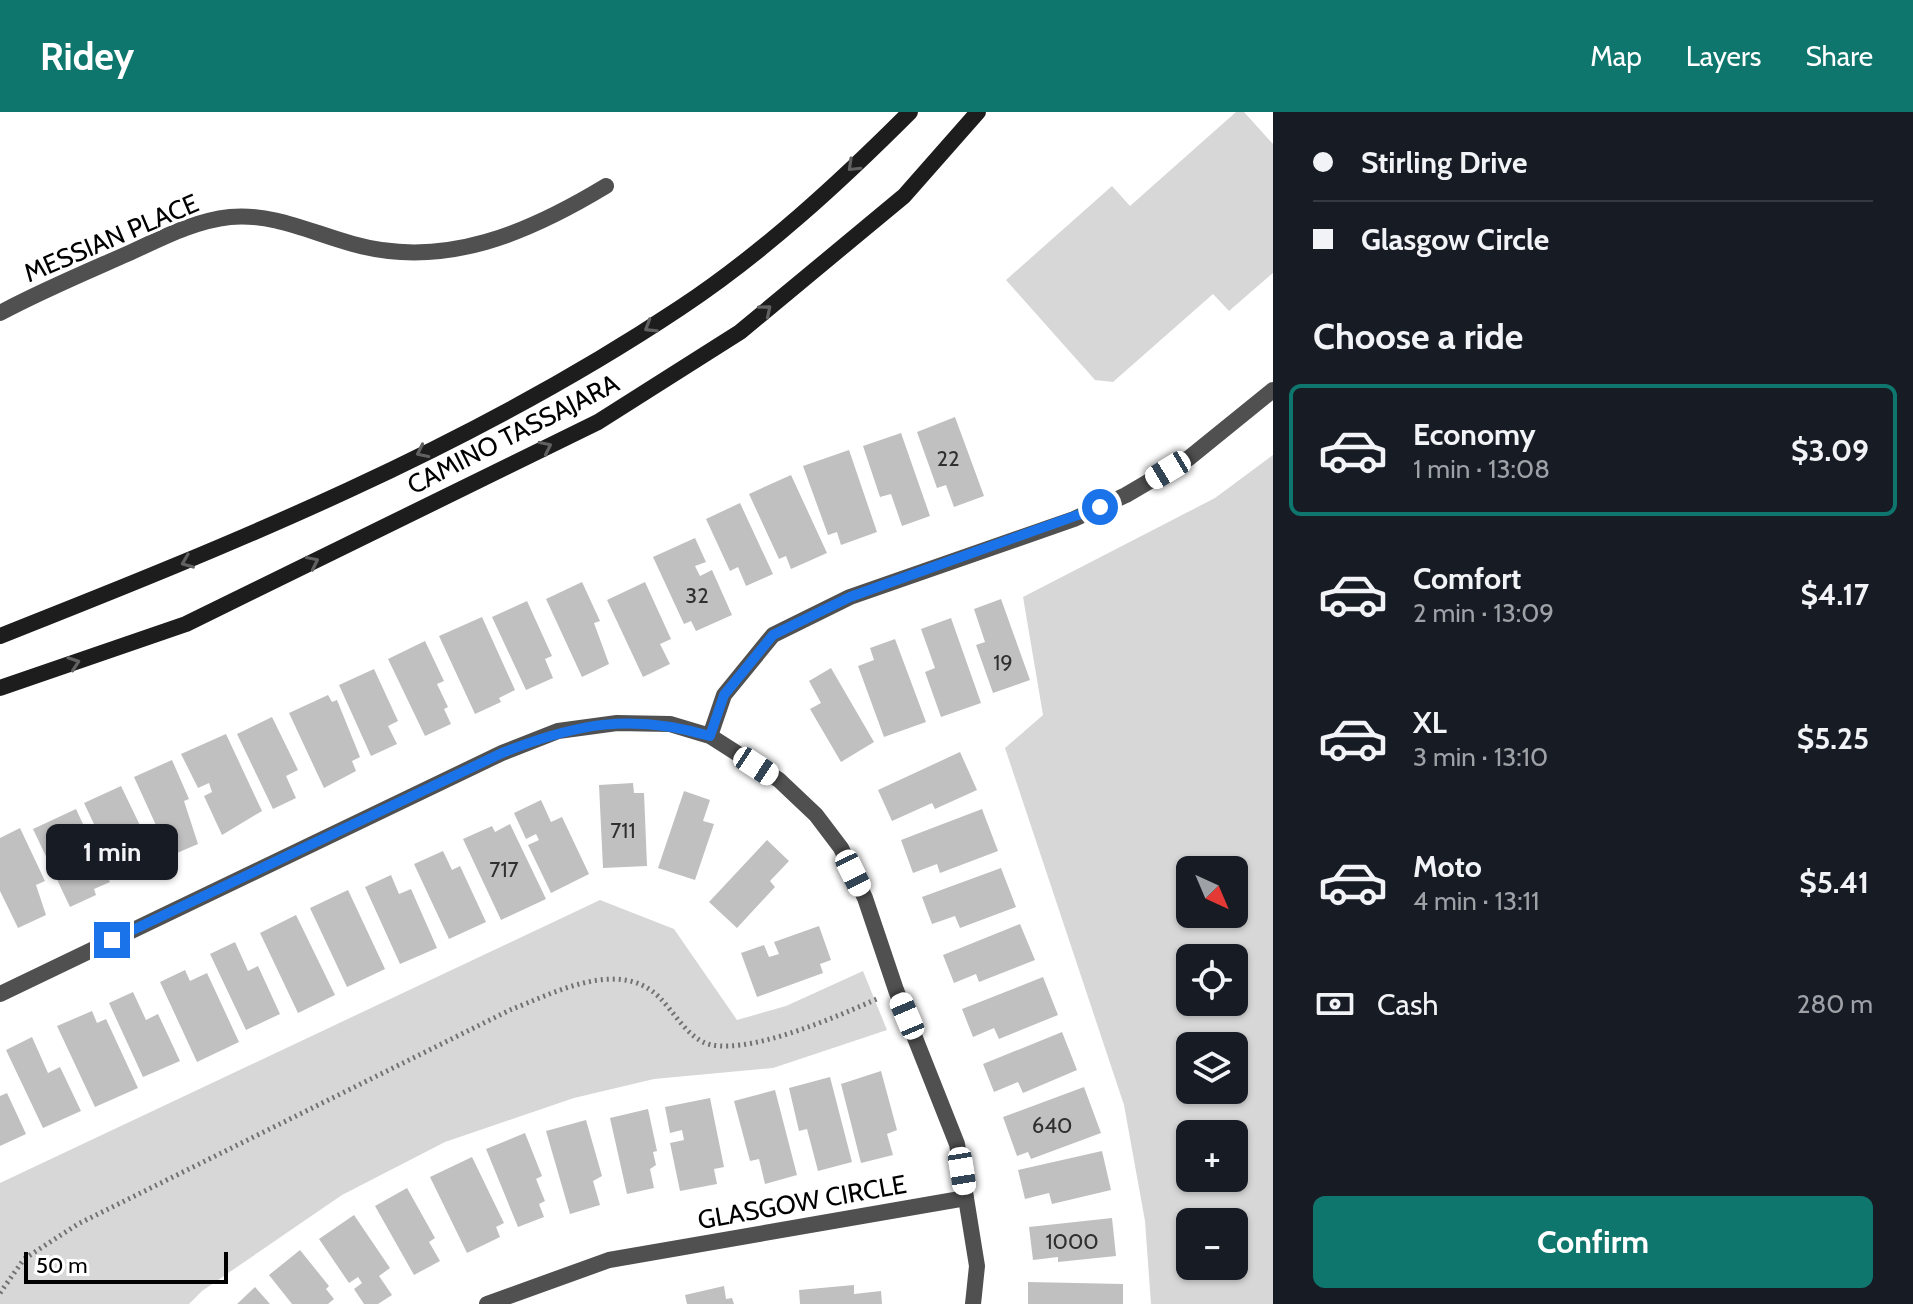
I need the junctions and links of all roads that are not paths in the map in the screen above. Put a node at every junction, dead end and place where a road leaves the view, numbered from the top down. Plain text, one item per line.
1 (910, 112) edge
2 (978, 112) edge
3 (606, 186) dead end
4 (0, 313) edge
5 (1273, 390) edge
6 (0, 636) edge
7 (0, 688) edge
8 (710, 736) junction
9 (0, 994) edge
10 (966, 1198) junction
11 (487, 1304) edge
12 (973, 1304) edge

1 -> 6 main road, CAMINO TASSAJARA
7 -> 2 main road, CAMINO TASSAJARA
3 - 4 street, MESSIAN PLACE
5 - 8 street
8 - 9 street
8 - 10 street
10 - 11 street, GLASGOW CIRCLE
10 - 12 street

